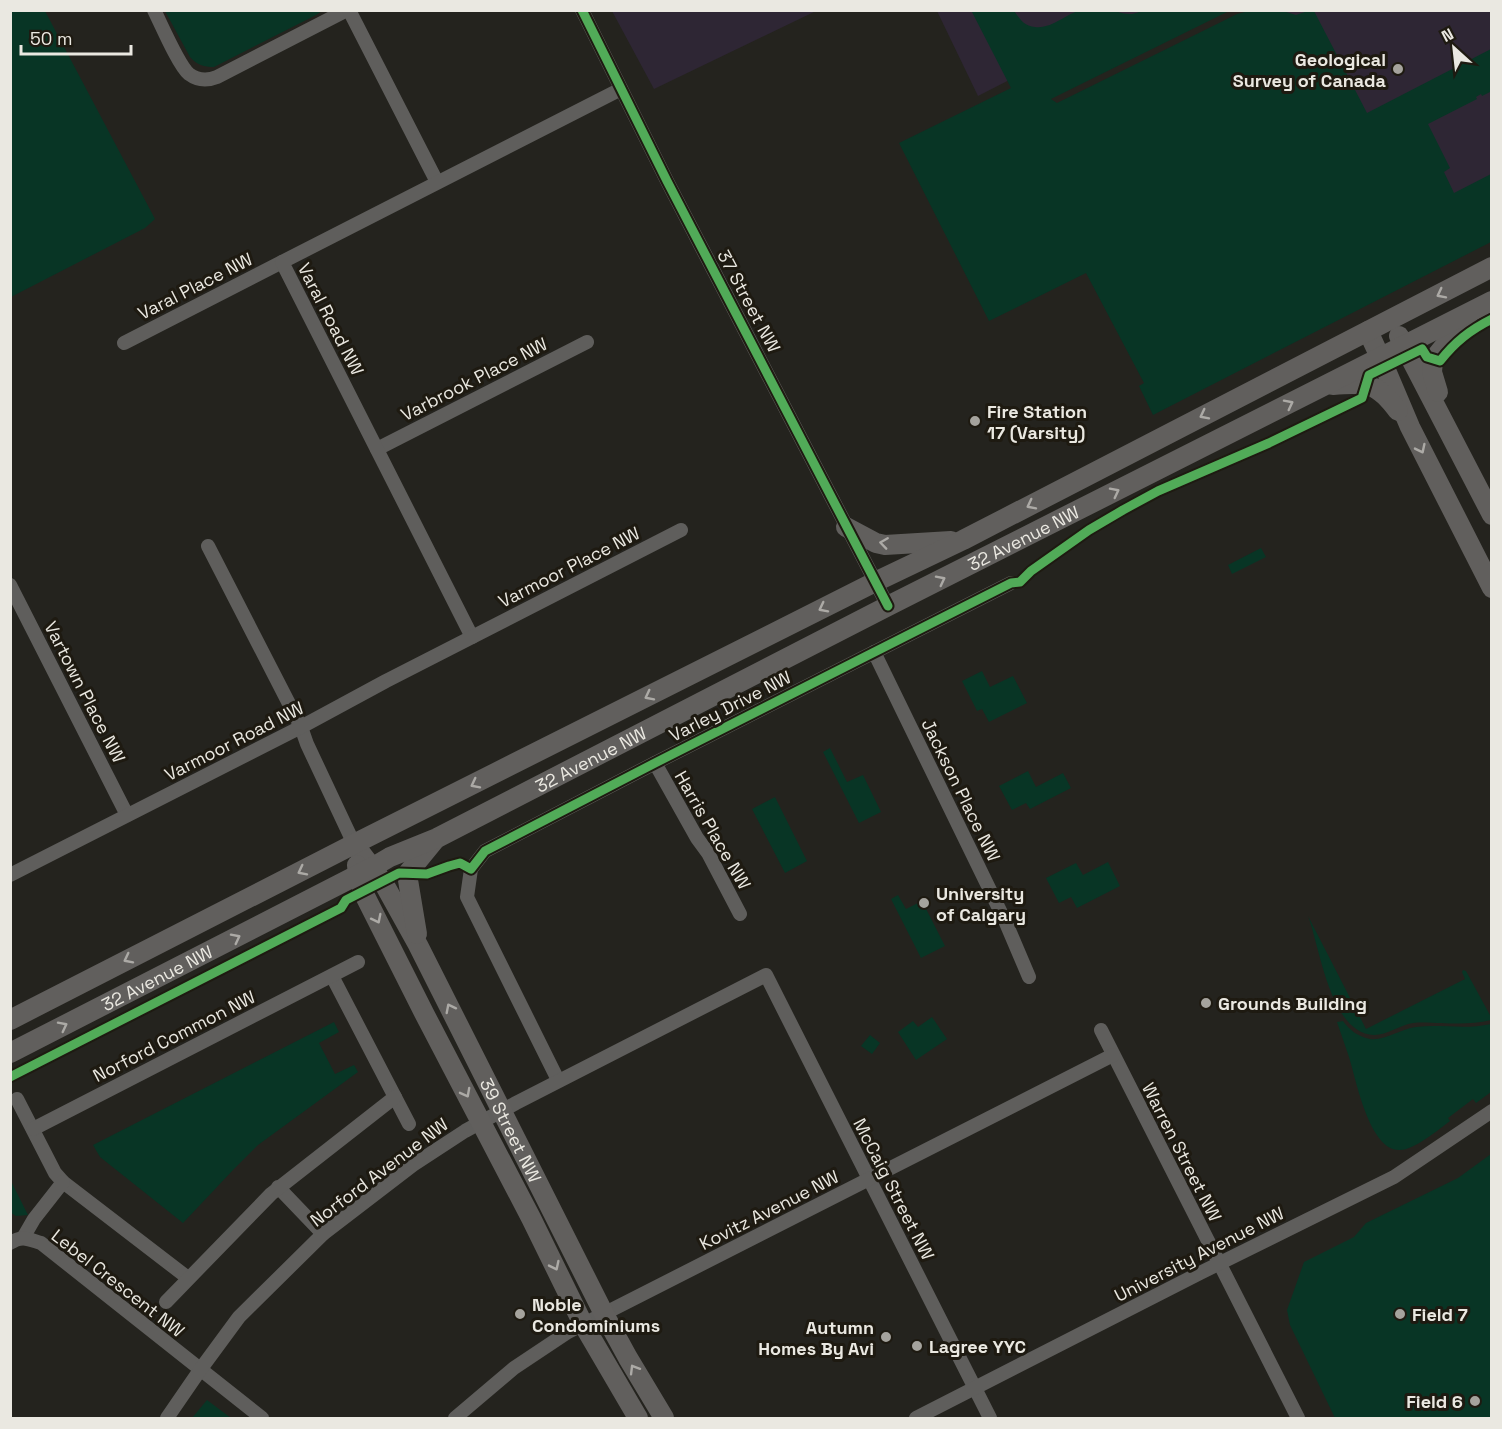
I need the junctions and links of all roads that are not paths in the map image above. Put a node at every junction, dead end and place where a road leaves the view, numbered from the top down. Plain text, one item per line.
1 (154, 10) edge
2 (348, 10) edge
3 (582, 10) edge
4 (621, 88) junction
5 (437, 182) junction
6 (282, 262) junction
7 (1491, 267) edge
8 (1491, 301) edge
9 (1473, 311) junction
10 (1391, 320) junction
11 (1368, 331) junction
12 (587, 342) dead end
13 (124, 343) dead end
14 (1404, 346) junction
15 (1381, 357) junction
16 (1324, 386) junction
17 (1410, 427) junction
18 (1450, 432) junction
19 (377, 449) junction
20 (1491, 515) edge
21 (846, 527) junction
22 (681, 530) dead end
23 (963, 540) junction
24 (208, 546) dead end
25 (875, 582) junction
26 (1011, 583) dead end
27 (10, 585) edge
28 (1491, 588) edge
29 (888, 606) junction
30 (472, 637) junction
31 (874, 652) junction
32 (301, 727) junction
33 (655, 763) junction
34 (128, 815) junction
35 (437, 838) junction
36 (354, 844) junction
37 (366, 871) junction
38 (10, 875) edge
39 (740, 914) dead end
40 (418, 945) junction
41 (358, 962) dead end
42 (766, 975) joint
43 (332, 976) junction
44 (1029, 977) dead end
45 (10, 1020) edge
46 (1101, 1030) dead end
47 (10, 1053) edge
48 (1113, 1055) junction
49 (558, 1080) junction
50 (394, 1098) junction
51 (17, 1099) dead end
52 (501, 1111) junction
53 (1491, 1111) edge
54 (482, 1122) junction
55 (409, 1124) dead end
56 (33, 1129) junction
57 (869, 1180) junction
58 (63, 1182) junction
59 (278, 1187) junction
60 (323, 1234) junction
61 (17, 1240) edge
62 (1219, 1264) junction
63 (188, 1278) junction
64 (166, 1302) dead end
65 (604, 1314) junction
66 (583, 1324) junction
67 (200, 1370) junction
68 (975, 1389) junction
69 (167, 1419) edge
70 (262, 1419) edge
71 (455, 1419) edge
72 (638, 1419) edge
73 (664, 1419) edge
74 (916, 1419) edge
75 (990, 1419) edge
76 (1298, 1419) edge

1 - 2 street
2 - 5 street
3 - 4 street, 37 Street NW
4 - 5 street, Varal Road NW
4 - 21 street, 37 Street NW
5 - 6 street, Varal Road NW
6 - 13 street, Varal Place NW
6 - 19 street, Varal Road NW
7 -> 10 main road, 32 Avenue NW
8 - 9 main road, 32 Avenue NW
9 - 14 main road, 32 Avenue NW
9 - 18 main road
10 - 11 main road, 32 Avenue NW
10 - 14 main road
11 - 15 main road
11 -> 23 main road, 32 Avenue NW
12 - 19 street, Varbrook Place NW
14 - 15 main road, 32 Avenue NW
14 - 18 main road
15 - 16 main road, 32 Avenue NW
15 - 17 main road
16 - 17 main road
29 -> 16 main road, 32 Avenue NW
17 -> 28 main road
18 - 20 main road
19 - 30 street, Varal Road NW
23 -> 21 main road
21 - 25 street, 37 Street NW
22 - 30 street, Varmoor Place NW
23 - 25 main road, 32 Avenue NW
24 - 32 street, 39 Street NW
25 - 29 street, 37 Street NW
25 -> 36 main road, 32 Avenue NW
26 - 31 street, Varley Drive NW
27 - 34 street, Vartown Place NW
29 - 35 main road, 32 Avenue NW
30 - 32 street, Varmoor Road NW
31 - 33 street, Varley Drive NW
31 - 44 street, Jackson Place NW
32 - 34 street, Varmoor Road NW
32 - 36 street, 39 Street NW
33 - 39 street, Harris Place NW
33 - 49 street, Varley Drive NW
34 - 38 street, Varmoor Road NW
35 - 37 main road, 32 Avenue NW
35 - 40 main road
36 - 37 main road, 39 Street NW
36 -> 45 main road, 32 Avenue NW
37 - 40 main road, 39 Street NW
47 -> 37 main road, 32 Avenue NW
37 -> 54 main road, 39 Street NW
52 -> 40 main road, 39 Street NW
41 - 43 street, Norford Common NW
42 - 49 street, Norford Avenue NW
42 - 57 street, McCaig Street NW
43 - 50 street
43 - 56 street, Norford Common NW
46 - 48 street, Warren Street NW
48 - 57 street, Kovitz Avenue NW
48 - 62 street, Warren Street NW
49 - 52 street, Norford Avenue NW
50 - 55 street
50 - 59 street
51 - 56 street
52 - 54 street, Norford Avenue NW
52 - 65 main road, 39 Street NW
53 - 62 street, University Avenue NW
54 - 60 street, Norford Avenue NW
54 -> 66 main road, 39 Street NW
56 - 58 street
57 - 65 street, Kovitz Avenue NW
57 - 68 street, McCaig Street NW
58 - 61 street
58 - 63 street
59 - 60 street
59 - 63 street
60 - 67 street, Norford Avenue NW
61 - 67 street, Lebel Crescent NW
62 - 68 street, University Avenue NW
62 - 76 street, Warren Street NW
63 - 64 street
65 - 66 street, Kovitz Avenue NW
73 -> 65 main road, 39 Street NW
66 - 71 street, Kovitz Avenue NW
66 - 72 main road, 39 Street NW
67 - 69 street, Norford Avenue NW
67 - 70 street, Lebel Crescent NW
68 - 74 street, University Avenue NW
68 - 75 street, McCaig Street NW

